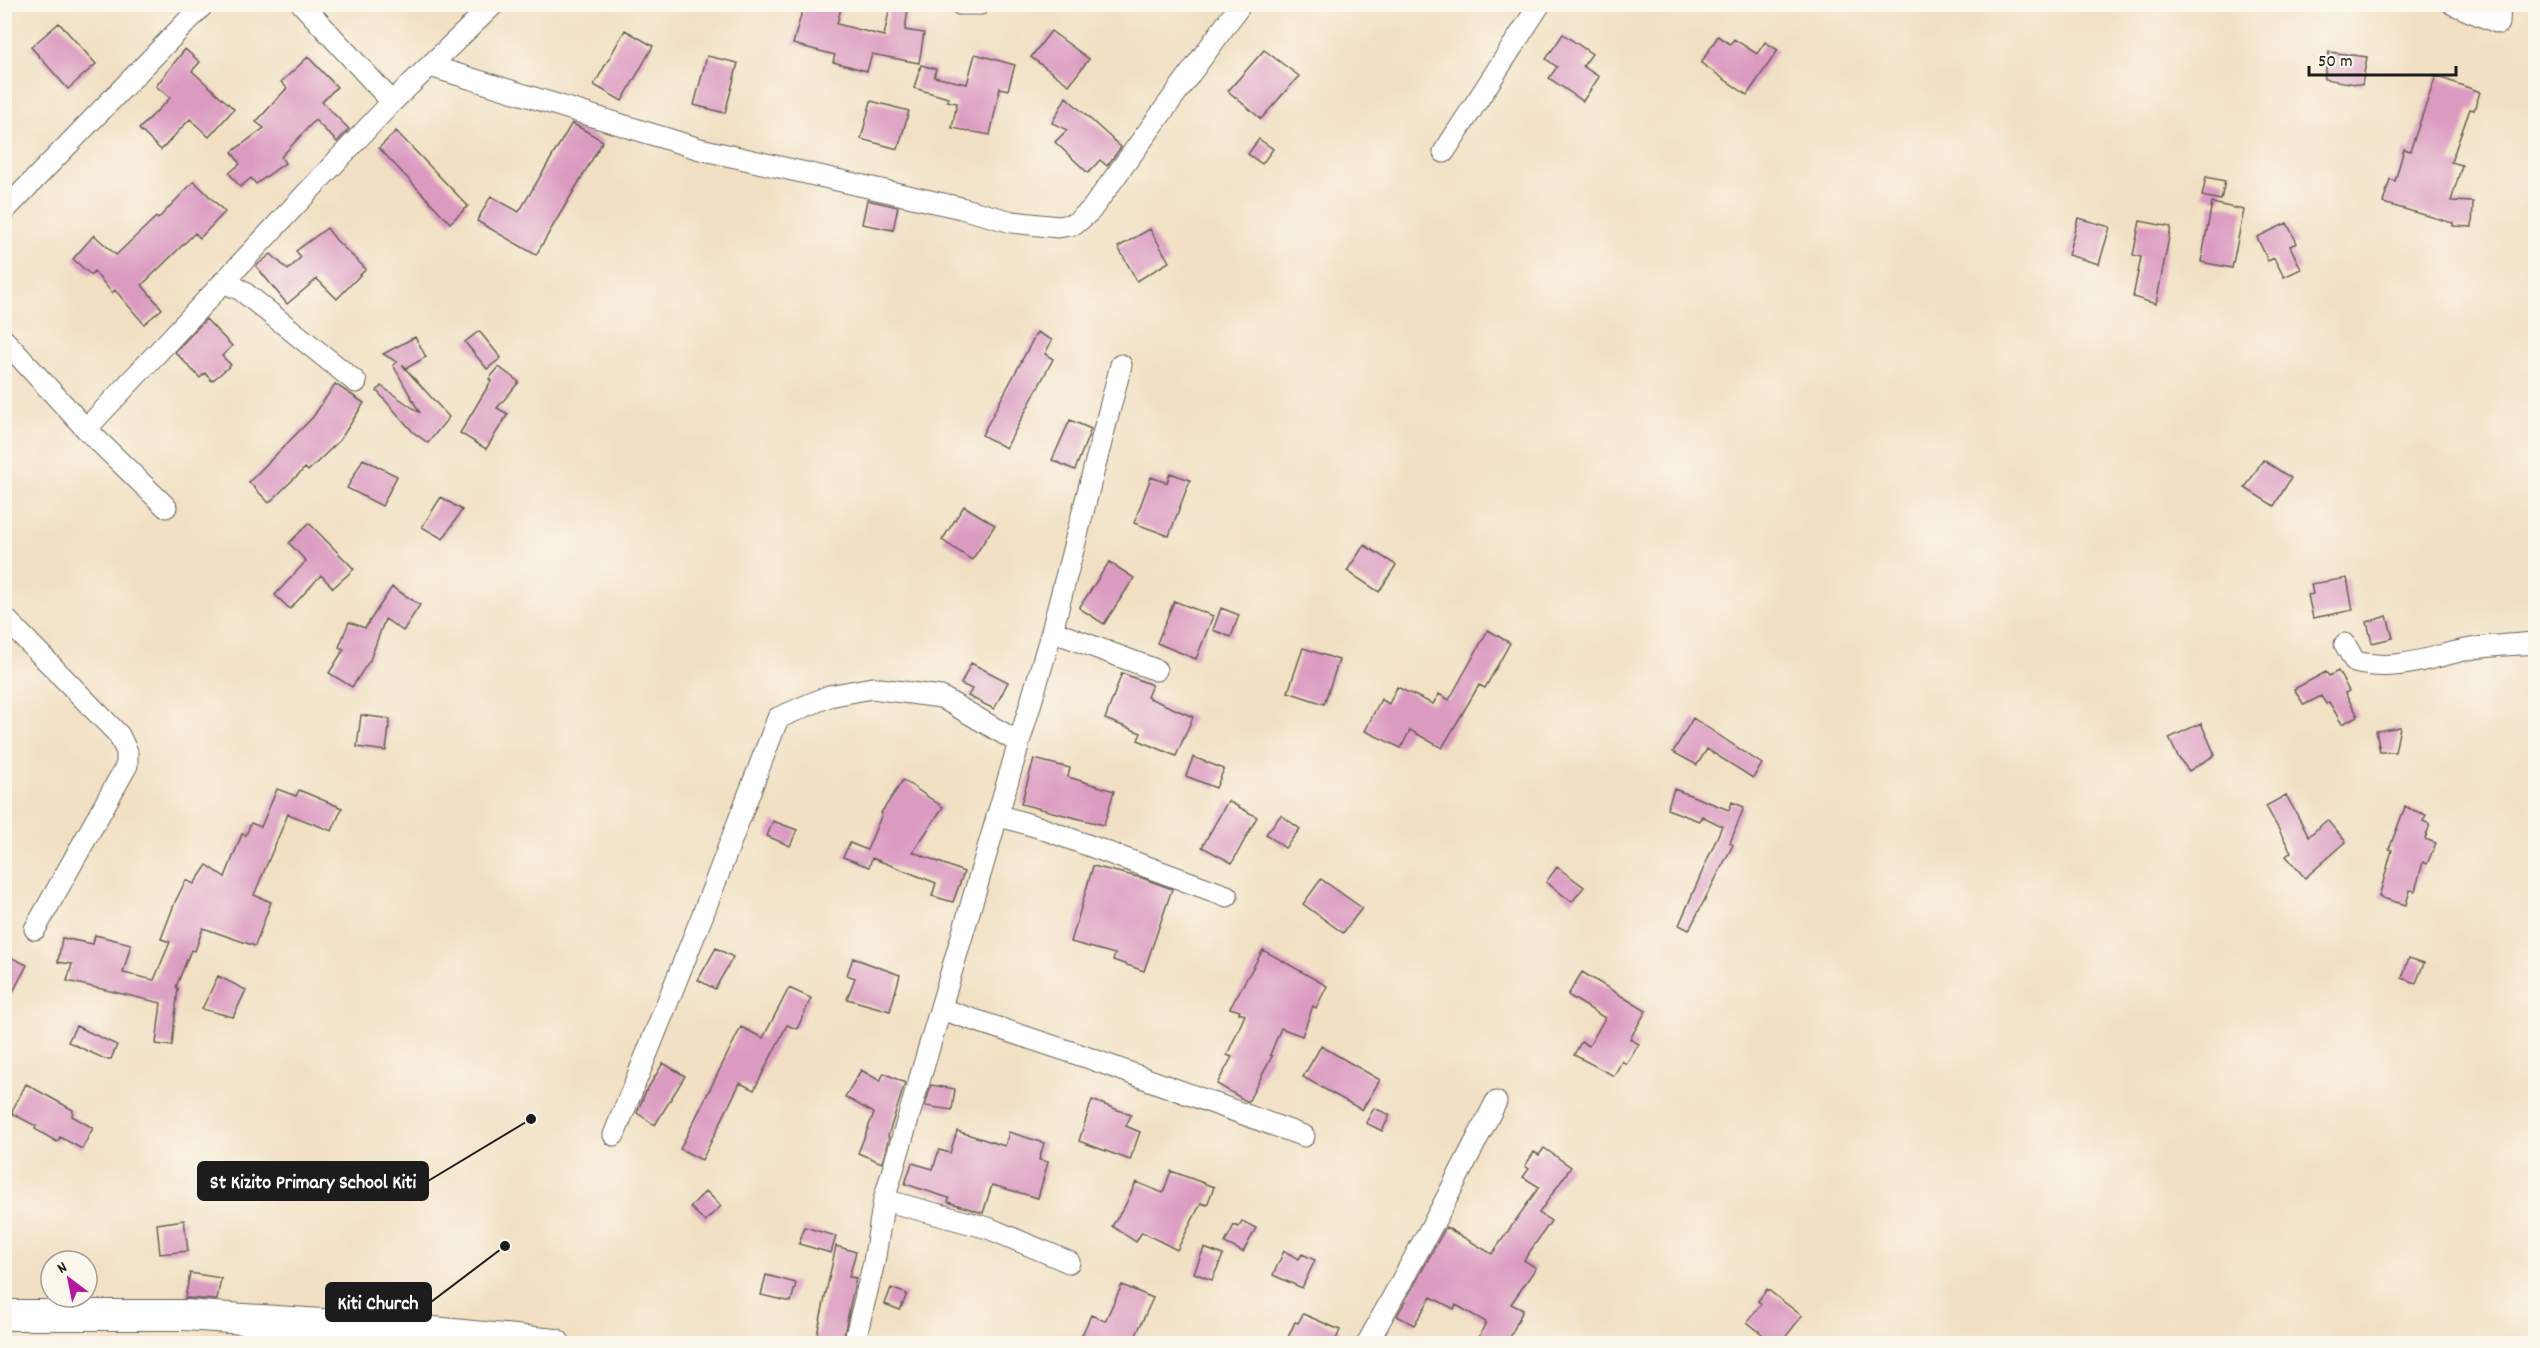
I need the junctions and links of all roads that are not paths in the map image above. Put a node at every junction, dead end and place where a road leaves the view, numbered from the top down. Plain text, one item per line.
1 (302, 4) edge
2 (494, 4) edge
3 (960, 4) edge
4 (980, 4) edge
5 (1240, 4) edge
6 (1540, 4) edge
7 (2453, 4) edge
8 (2500, 4) edge
9 (204, 5) edge
10 (430, 66) junction
11 (392, 102) junction
12 (1444, 152) dead end
13 (4, 211) edge
14 (223, 282) junction
15 (4, 340) edge
16 (1121, 365) dead end
17 (356, 382) dead end
18 (86, 429) junction
19 (166, 507) dead end
20 (4, 617) edge
21 (1052, 631) junction
22 (2535, 643) edge
23 (2345, 644) dead end
24 (1156, 670) dead end
25 (1018, 742) junction
26 (997, 815) junction
27 (1227, 896) dead end
28 (35, 929) dead end
29 (940, 1009) junction
30 (1496, 1102) dead end
31 (614, 1135) dead end
32 (1304, 1136) dead end
33 (884, 1200) junction
34 (1070, 1262) dead end
35 (4, 1316) edge
36 (555, 1344) edge
37 (854, 1344) edge
38 (1367, 1344) edge

1 - 11 street
2 - 10 street
3 - 4 street
5 - 10 street
6 - 12 street
7 - 8 street
9 - 13 street
10 - 11 street
11 - 14 street
14 - 17 street
14 - 18 street
15 - 18 street
16 - 21 street
18 - 19 street
20 - 28 street
21 - 24 street
21 - 25 street
22 - 23 street
25 - 26 street
25 - 31 street
26 - 27 street
26 - 29 street
29 - 32 street
29 - 33 street
30 - 38 street
33 - 34 street
33 - 37 street
35 - 36 street

